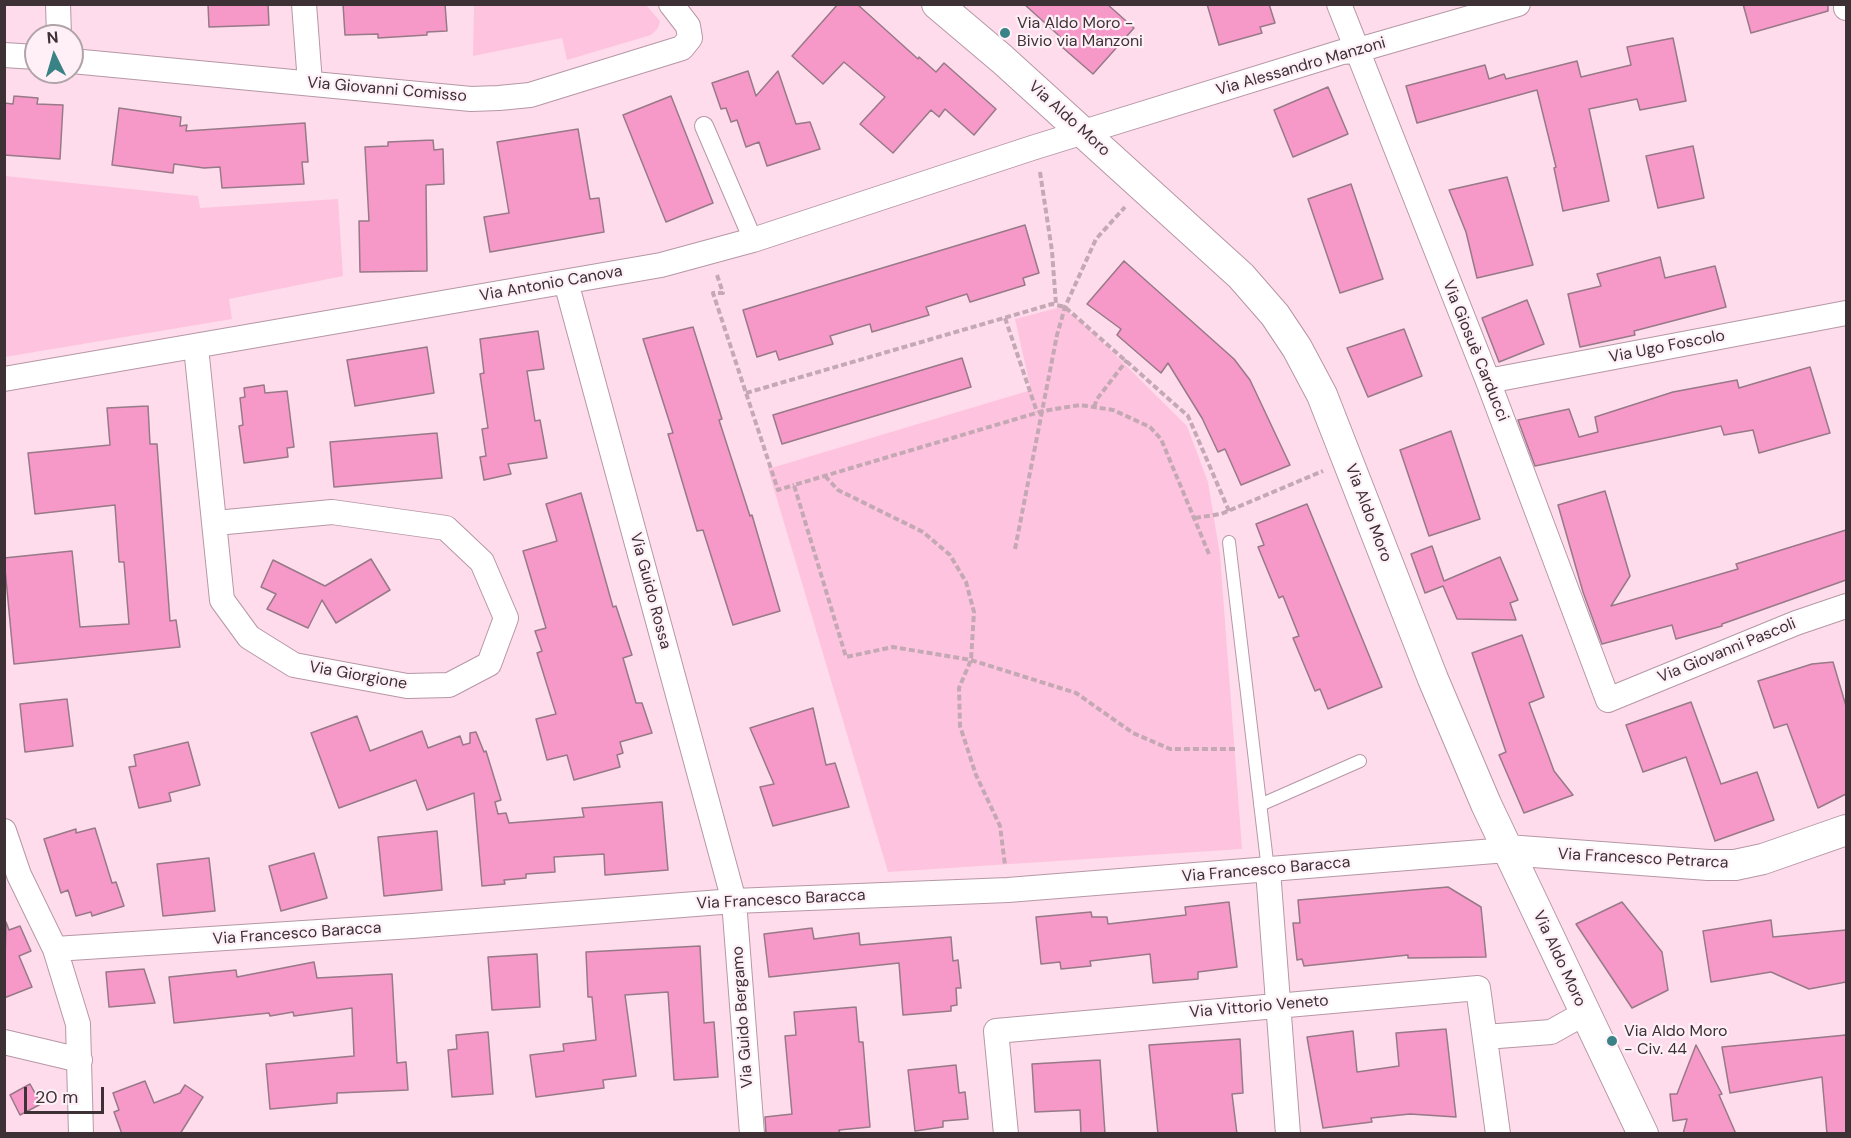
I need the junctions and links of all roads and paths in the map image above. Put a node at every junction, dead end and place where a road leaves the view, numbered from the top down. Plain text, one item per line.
1 (58, 4) edge
2 (304, 4) edge
3 (671, 4) edge
4 (937, 4) edge
5 (1339, 4) edge
6 (1518, 4) edge
7 (59, 24) edge
8 (1355, 51) junction
9 (4, 55) edge
10 (24, 56) edge
11 (84, 62) edge
12 (310, 83) junction
13 (704, 126) dead end
14 (1084, 134) junction
15 (1037, 164) dead end
16 (1051, 168) dead end
17 (1040, 171) junction
18 (1144, 187) junction
19 (753, 240) junction
20 (710, 252) junction
21 (566, 282) junction
22 (1056, 305) junction
23 (1065, 307) junction
24 (1846, 313) edge
25 (1005, 318) junction
26 (196, 347) junction
27 (1127, 360) junction
28 (4, 379) edge
29 (1488, 381) junction
30 (746, 393) junction
31 (1094, 407) junction
32 (1042, 411) junction
33 (1037, 412) junction
34 (1323, 460) dead end
35 (825, 476) junction
36 (794, 485) junction
37 (1229, 511) junction
38 (1195, 518) junction
39 (216, 523) junction
40 (1229, 542) dead end
41 (1015, 549) dead end
42 (1234, 590) junction
43 (1846, 606) edge
44 (970, 660) junction
45 (1608, 700) joint
46 (1254, 748) junction
47 (1360, 761) dead end
48 (1260, 806) junction
49 (1846, 830) edge
50 (4, 831) edge
51 (1507, 850) junction
52 (1268, 870) junction
53 (1008, 890) junction
54 (734, 901) junction
55 (55, 949) junction
56 (1277, 1005) junction
57 (1585, 1013) junction
58 (1485, 1036) junction
59 (4, 1042) edge
60 (80, 1060) junction
61 (81, 1134) edge
62 (752, 1134) edge
63 (1006, 1134) edge
64 (1288, 1134) edge
65 (1498, 1134) edge
66 (1643, 1134) edge

1 - 7 street
2 - 12 street
3 - 12 street, Via Giovanni Comisso
4 - 14 street, Via Aldo Moro
5 - 8 street, Via Giosuè Carducci
6 - 8 street, Via Alessandro Manzoni
8 - 14 street, Via Alessandro Manzoni
8 - 29 street, Via Giosuè Carducci
9 - 10 street
11 - 12 street, Via Giovanni Comisso
13 - 19 street
14 - 18 street, Via Aldo Moro
14 - 19 street, Via Antonio Canova
15 - 17 path
16 - 17 path
17 - 22 path
18 - 23 path
18 - 51 street, Via Aldo Moro
19 - 20 street, Via Antonio Canova
20 - 21 street, Via Antonio Canova
20 - 30 path
21 - 26 street, Via Antonio Canova
21 - 54 street, Via Guido Rossa
22 - 23 path
22 - 25 path
23 - 27 path
23 - 32 path
24 - 29 street, Via Ugo Foscolo
25 - 30 path
25 - 33 path
26 - 28 street, Via Antonio Canova
26 - 39 street, Via Giorgione
27 - 31 path
27 - 37 path
29 - 45 street, Via Giosuè Carducci
30 - 36 path
31 - 32 path
31 - 38 path
32 - 33 path
32 - 41 path
33 - 35 path
34 - 37 path
35 - 36 path
35 - 44 path
36 - 44 path
37 - 38 path
38 - 42 path
39 - 39 street, Via Giorgione
40 - 42 lane
42 - 46 lane
43 - 45 street, Via Giovanni Pascoli
44 - 46 path
44 - 53 path
46 - 48 lane
47 - 48 lane
48 - 52 lane
49 - 51 street, Via Francesco Petrarca
50 - 55 street
51 - 52 street, Via Francesco Baracca
51 - 57 street, Via Aldo Moro
52 - 53 street, Via Francesco Baracca
52 - 56 street
53 - 54 street, Via Francesco Baracca
54 - 55 street, Via Francesco Baracca
54 - 62 street, Via Guido Bergamo
55 - 60 street
56 - 58 street, Via Vittorio Veneto
56 - 63 street, Via Vittorio Veneto
56 - 64 street
57 - 58 street
57 - 66 street, Via Aldo Moro
58 - 65 street, Via Vittorio Veneto
59 - 60 street
60 - 61 street

